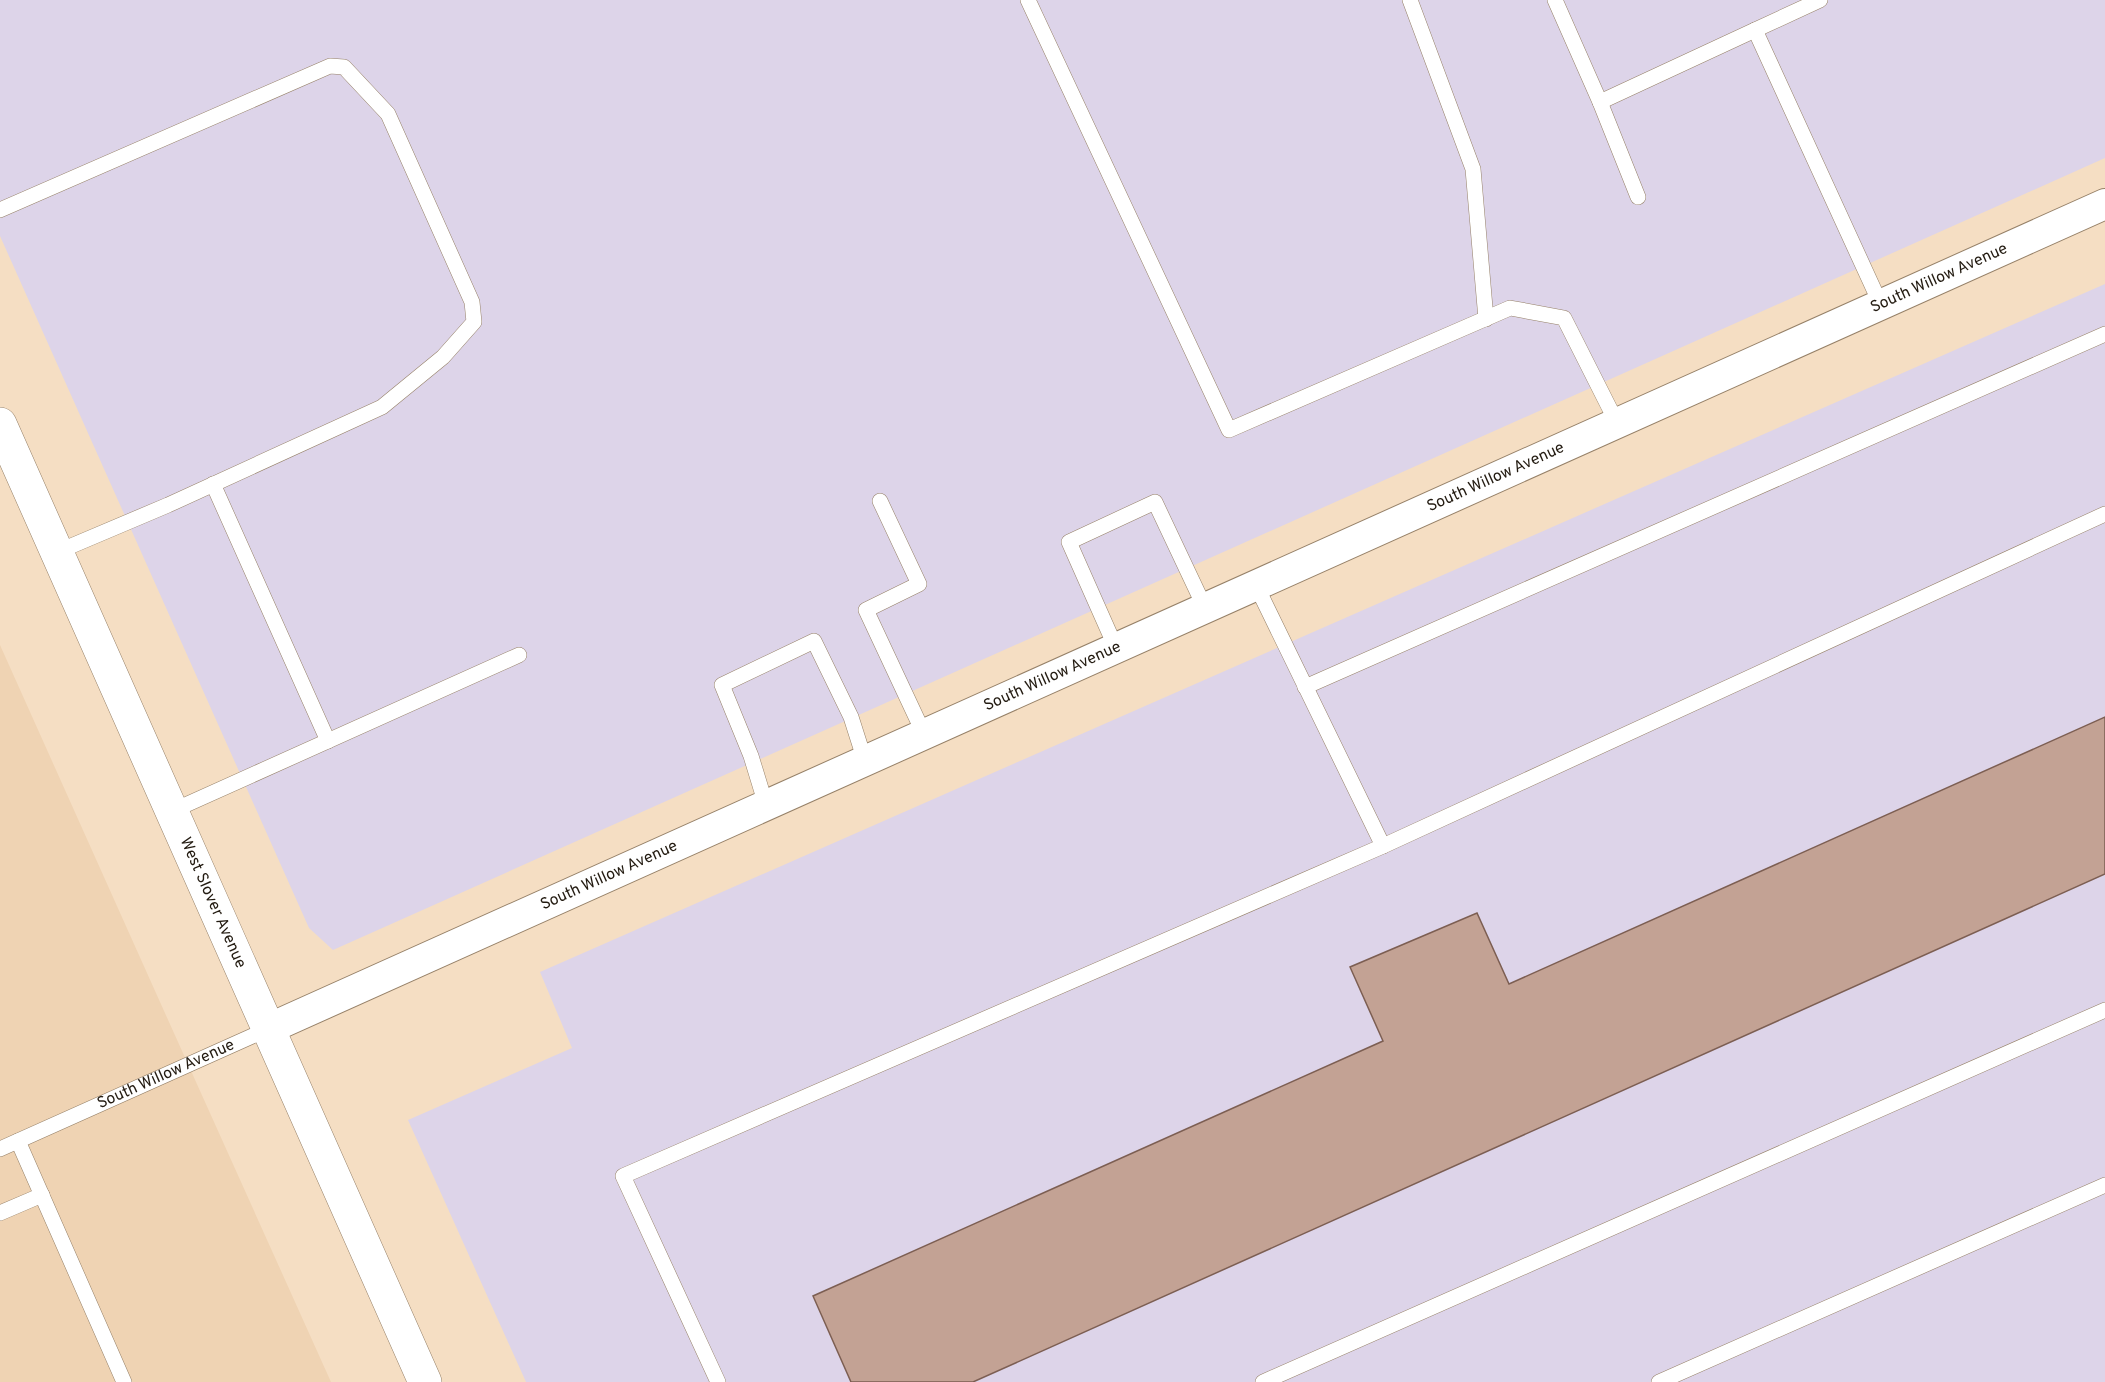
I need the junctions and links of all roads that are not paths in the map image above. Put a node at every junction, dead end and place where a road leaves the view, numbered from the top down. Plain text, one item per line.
1 (1028, 0) edge
2 (1410, 0) edge
3 (1555, 0) edge
4 (1820, 0) edge
5 (1755, 30) junction
6 (1600, 102) junction
7 (1638, 197) dead end
8 (2105, 204) edge
9 (0, 210) edge
10 (1881, 304) junction
11 (1486, 319) junction
12 (2105, 334) edge
13 (1617, 423) junction
14 (0, 424) edge
15 (213, 484) junction
16 (880, 501) dead end
17 (2105, 514) edge
18 (57, 552) junction
19 (1256, 585) junction
20 (1205, 608) junction
21 (1116, 648) junction
22 (519, 655) dead end
23 (1305, 687) junction
24 (924, 734) junction
25 (328, 741) junction
26 (865, 761) junction
27 (766, 805) junction
28 (172, 811) junction
29 (1383, 846) junction
30 (2105, 1010) edge
31 (268, 1029) junction
32 (18, 1141) junction
33 (0, 1149) edge
34 (2105, 1185) edge
35 (42, 1195) junction
36 (0, 1212) edge
37 (124, 1382) edge
38 (425, 1382) edge
39 (718, 1382) edge
40 (1263, 1382) edge
41 (1659, 1382) edge

1 - 11 lane
2 - 11 lane
3 - 6 lane
4 - 5 lane
5 - 6 lane
5 - 10 lane
6 - 7 lane
8 - 10 street, South Willow Avenue
9 - 15 lane
10 - 13 street, South Willow Avenue
11 - 13 lane
12 - 23 lane
13 - 19 street, South Willow Avenue
14 - 18 main road, West Slover Avenue
15 - 18 lane
15 - 25 lane
16 - 24 lane
17 - 29 lane
18 - 28 main road, West Slover Avenue
19 - 20 street, South Willow Avenue
19 - 23 lane
20 - 21 street, South Willow Avenue
20 - 21 lane
21 - 24 street, South Willow Avenue
22 - 25 lane
23 - 29 lane
24 - 26 street, South Willow Avenue
25 - 28 lane
26 - 27 street, South Willow Avenue
26 - 27 lane
27 - 31 street, South Willow Avenue
28 - 31 main road, West Slover Avenue
29 - 39 lane
30 - 40 lane
31 - 32 lane, South Willow Avenue
31 - 38 main road, West Slover Avenue
32 - 33 lane, South Willow Avenue
32 - 35 lane
34 - 41 lane
35 - 36 lane
35 - 37 lane

